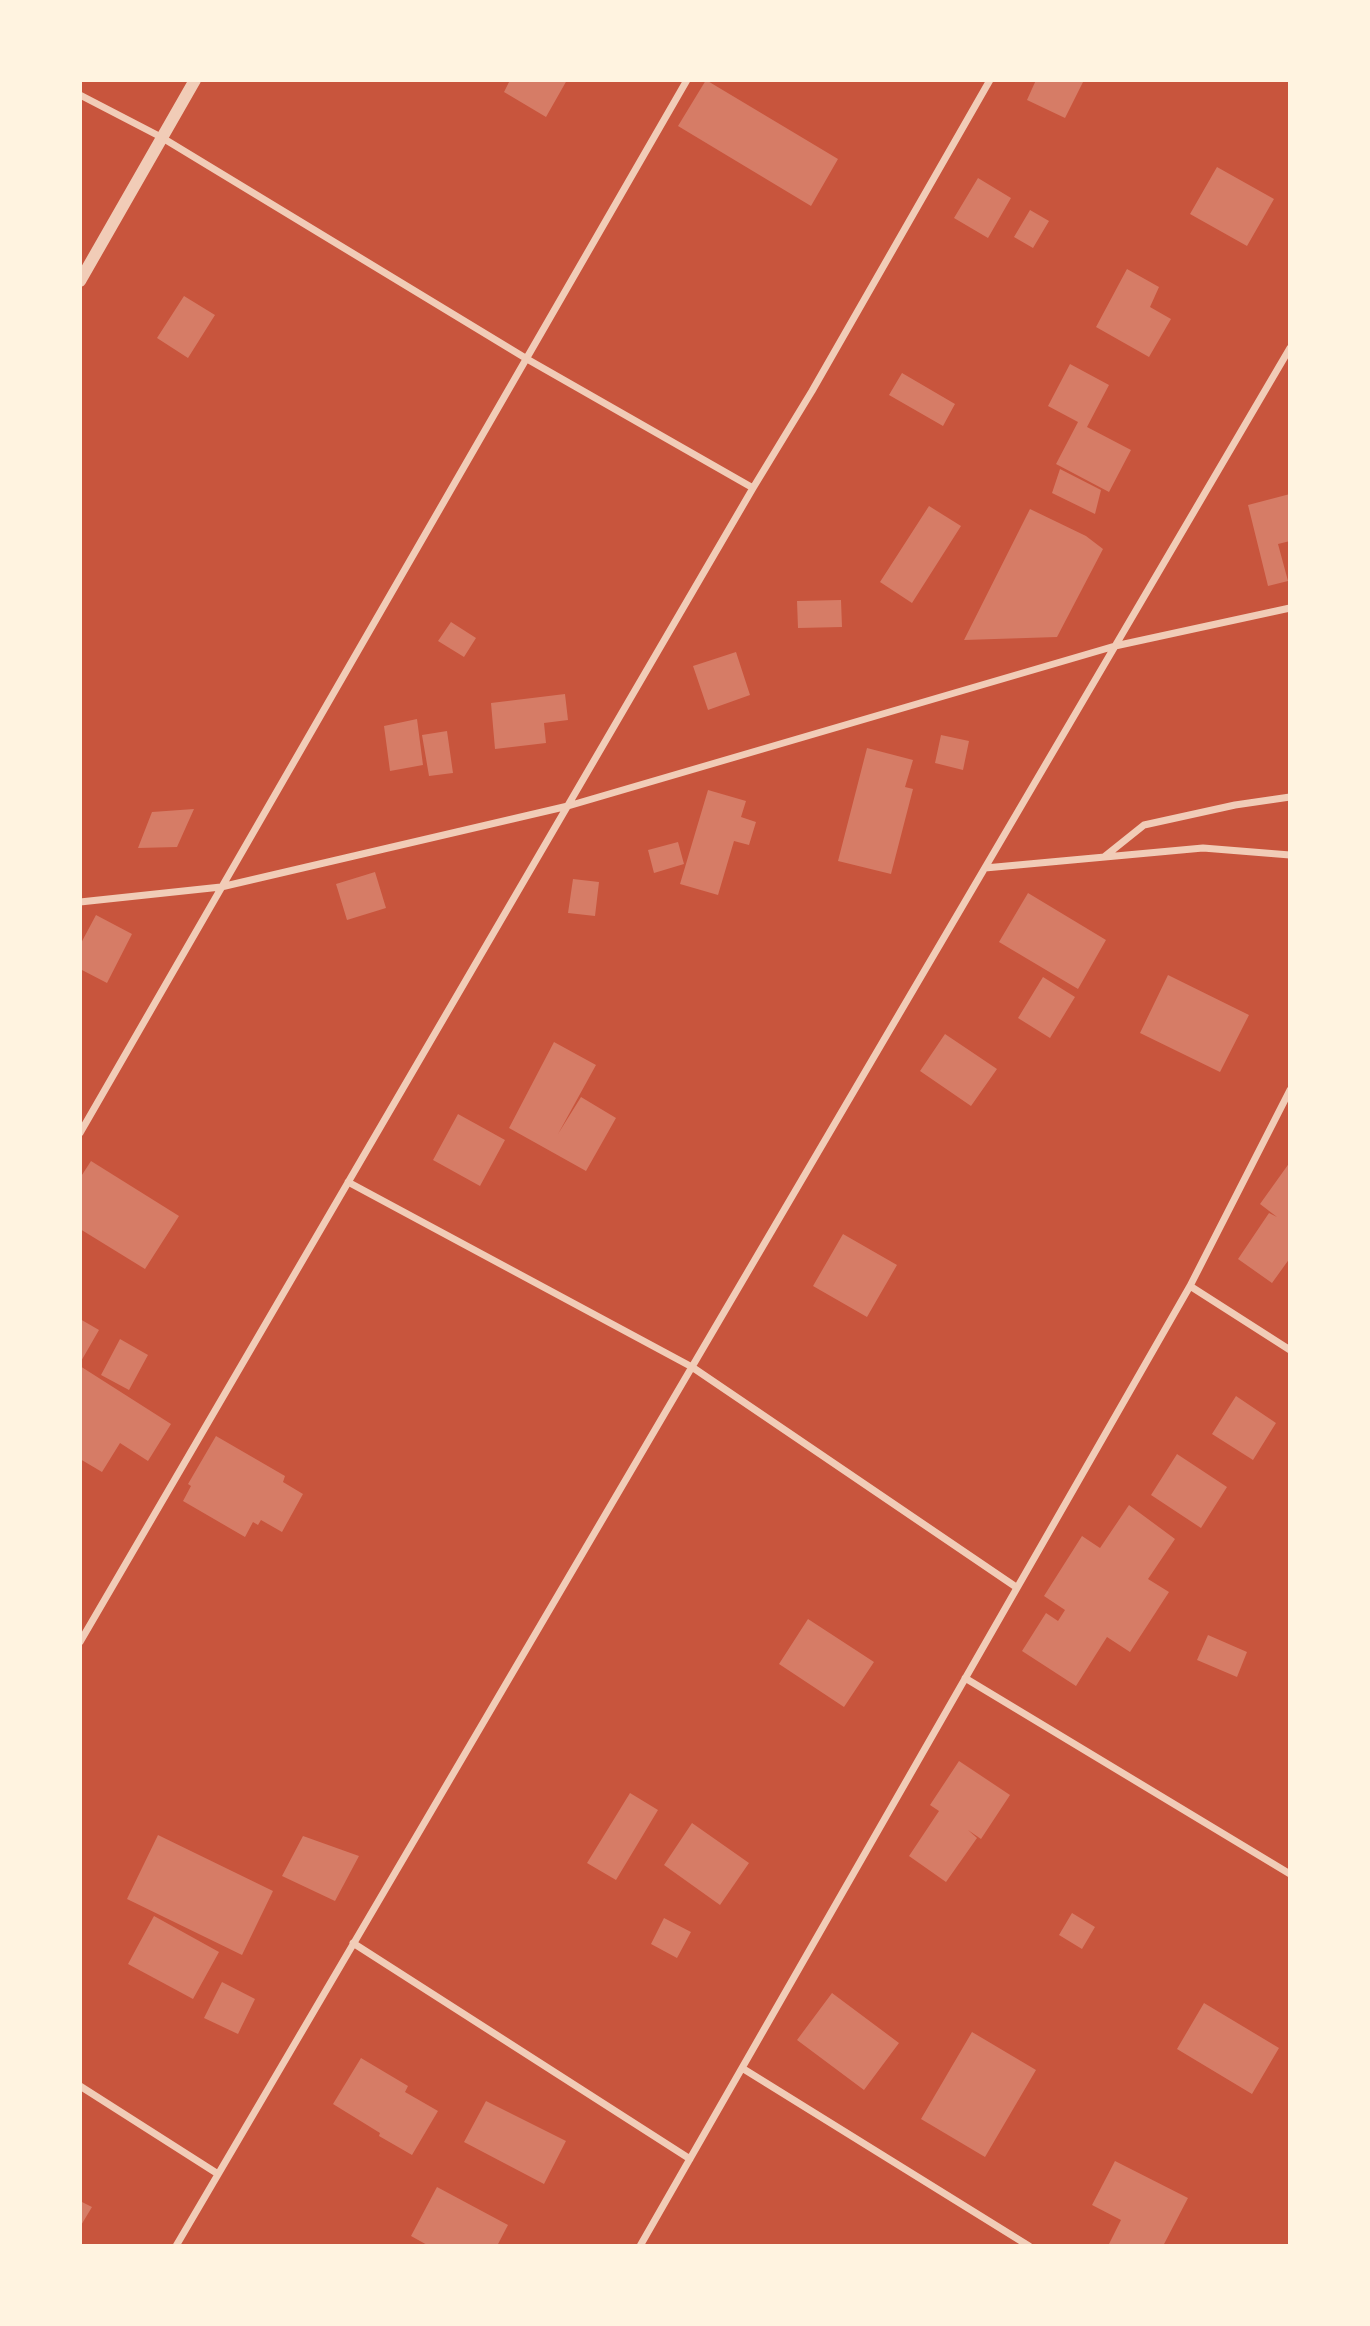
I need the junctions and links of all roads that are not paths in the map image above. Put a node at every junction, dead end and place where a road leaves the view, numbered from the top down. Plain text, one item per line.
1 (195, 80) edge
2 (687, 80) edge
3 (990, 80) edge
4 (80, 95) edge
5 (161, 137) junction
6 (80, 281) edge
7 (1290, 348) edge
8 (527, 359) junction
9 (753, 488) junction
10 (1290, 608) edge
11 (1115, 646) junction
12 (1290, 797) edge
13 (568, 806) junction
14 (1290, 855) edge
15 (1104, 857) junction
16 (985, 868) junction
17 (221, 887) junction
18 (80, 902) edge
19 (1290, 1090) edge
20 (80, 1133) edge
21 (348, 1182) junction
22 (1189, 1286) junction
23 (1290, 1350) edge
24 (692, 1367) junction
25 (1016, 1587) junction
26 (80, 1642) edge
27 (965, 1678) junction
28 (1290, 1874) edge
29 (353, 1943) junction
30 (742, 2068) junction
31 (80, 2086) edge
32 (690, 2159) junction
33 (218, 2174) junction
34 (176, 2245) edge
35 (640, 2245) edge
36 (1029, 2245) edge

1 - 5 street
2 - 8 street
3 - 9 street
4 - 5 street
5 - 6 street
5 - 8 street
7 - 11 street
8 - 9 street
8 - 17 street
9 - 13 street
10 - 11 street
11 - 13 street
11 - 16 street
12 - 15 street
13 - 17 street
13 - 21 street
14 - 15 street
15 - 16 street
16 - 24 street
17 - 18 street
17 - 20 street
19 - 22 street
21 - 24 street
21 - 26 street
22 - 23 street
22 - 25 street
24 - 25 street
24 - 29 street
25 - 27 street
27 - 28 street
27 - 30 street
29 - 32 street
29 - 33 street
30 - 32 street
30 - 36 street
31 - 33 street
32 - 35 street
33 - 34 street

